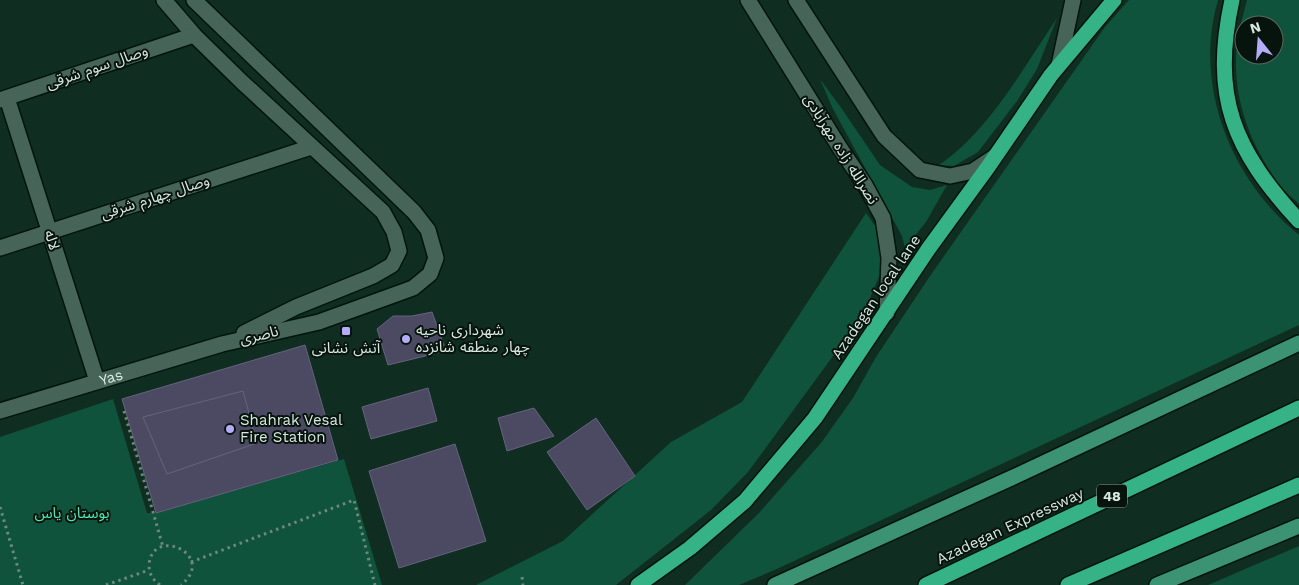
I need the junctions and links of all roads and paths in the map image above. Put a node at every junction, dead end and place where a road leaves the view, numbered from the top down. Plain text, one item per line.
1 (164, 0) edge
2 (194, 0) edge
3 (748, 0) edge
4 (796, 0) edge
5 (1073, 0) edge
6 (1114, 0) edge
7 (1232, 0) edge
8 (194, 34) junction
9 (1059, 66) junction
10 (3, 99) edge
11 (310, 147) junction
12 (996, 156) junction
13 (1299, 220) edge
14 (50, 232) junction
15 (0, 248) edge
16 (887, 313) junction
17 (1299, 343) edge
18 (222, 344) junction
19 (97, 382) junction
20 (1299, 408) edge
21 (0, 411) edge
22 (124, 411) dead end
23 (1299, 485) edge
24 (0, 506) edge
25 (1299, 526) edge
26 (163, 547) junction
27 (191, 562) junction
28 (149, 570) junction
29 (522, 576) dead end
30 (23, 585) edge
31 (106, 585) edge
32 (160, 585) edge
33 (181, 585) edge
34 (376, 585) edge
35 (523, 585) edge
36 (638, 585) edge
37 (776, 585) edge
38 (926, 585) edge
39 (1068, 585) edge
40 (1157, 585) edge

1 - 8 street, ناصری
2 - 18 street, ناصری
3 - 16 street, نصرالله زاده مهرآبادی
4 - 12 street
5 - 9 street
6 - 9 highway, Azadegan local lane
7 - 13 highway
8 - 10 street, وصال سوم شرقی
8 - 11 street, ناصری
9 - 12 highway, Azadegan local lane
10 - 14 street, لاله
11 - 14 street, وصال چهارم شرقی
11 - 18 street, ناصری
12 - 16 highway, Azadegan local lane
14 - 15 street, وصال چهارم شرقی
14 - 19 street, لاله
16 - 36 highway, Azadegan local lane
17 - 37 main road
18 - 19 street, Yas
19 - 21 street, Yas
20 - 38 highway, Azadegan Expressway / 48
22 - 26 path
23 - 39 highway
24 - 30 path
25 - 40 main road
26 - 27 path
26 - 28 path
27 - 33 path
27 - 34 path
28 - 31 path
28 - 32 path
29 - 35 path

